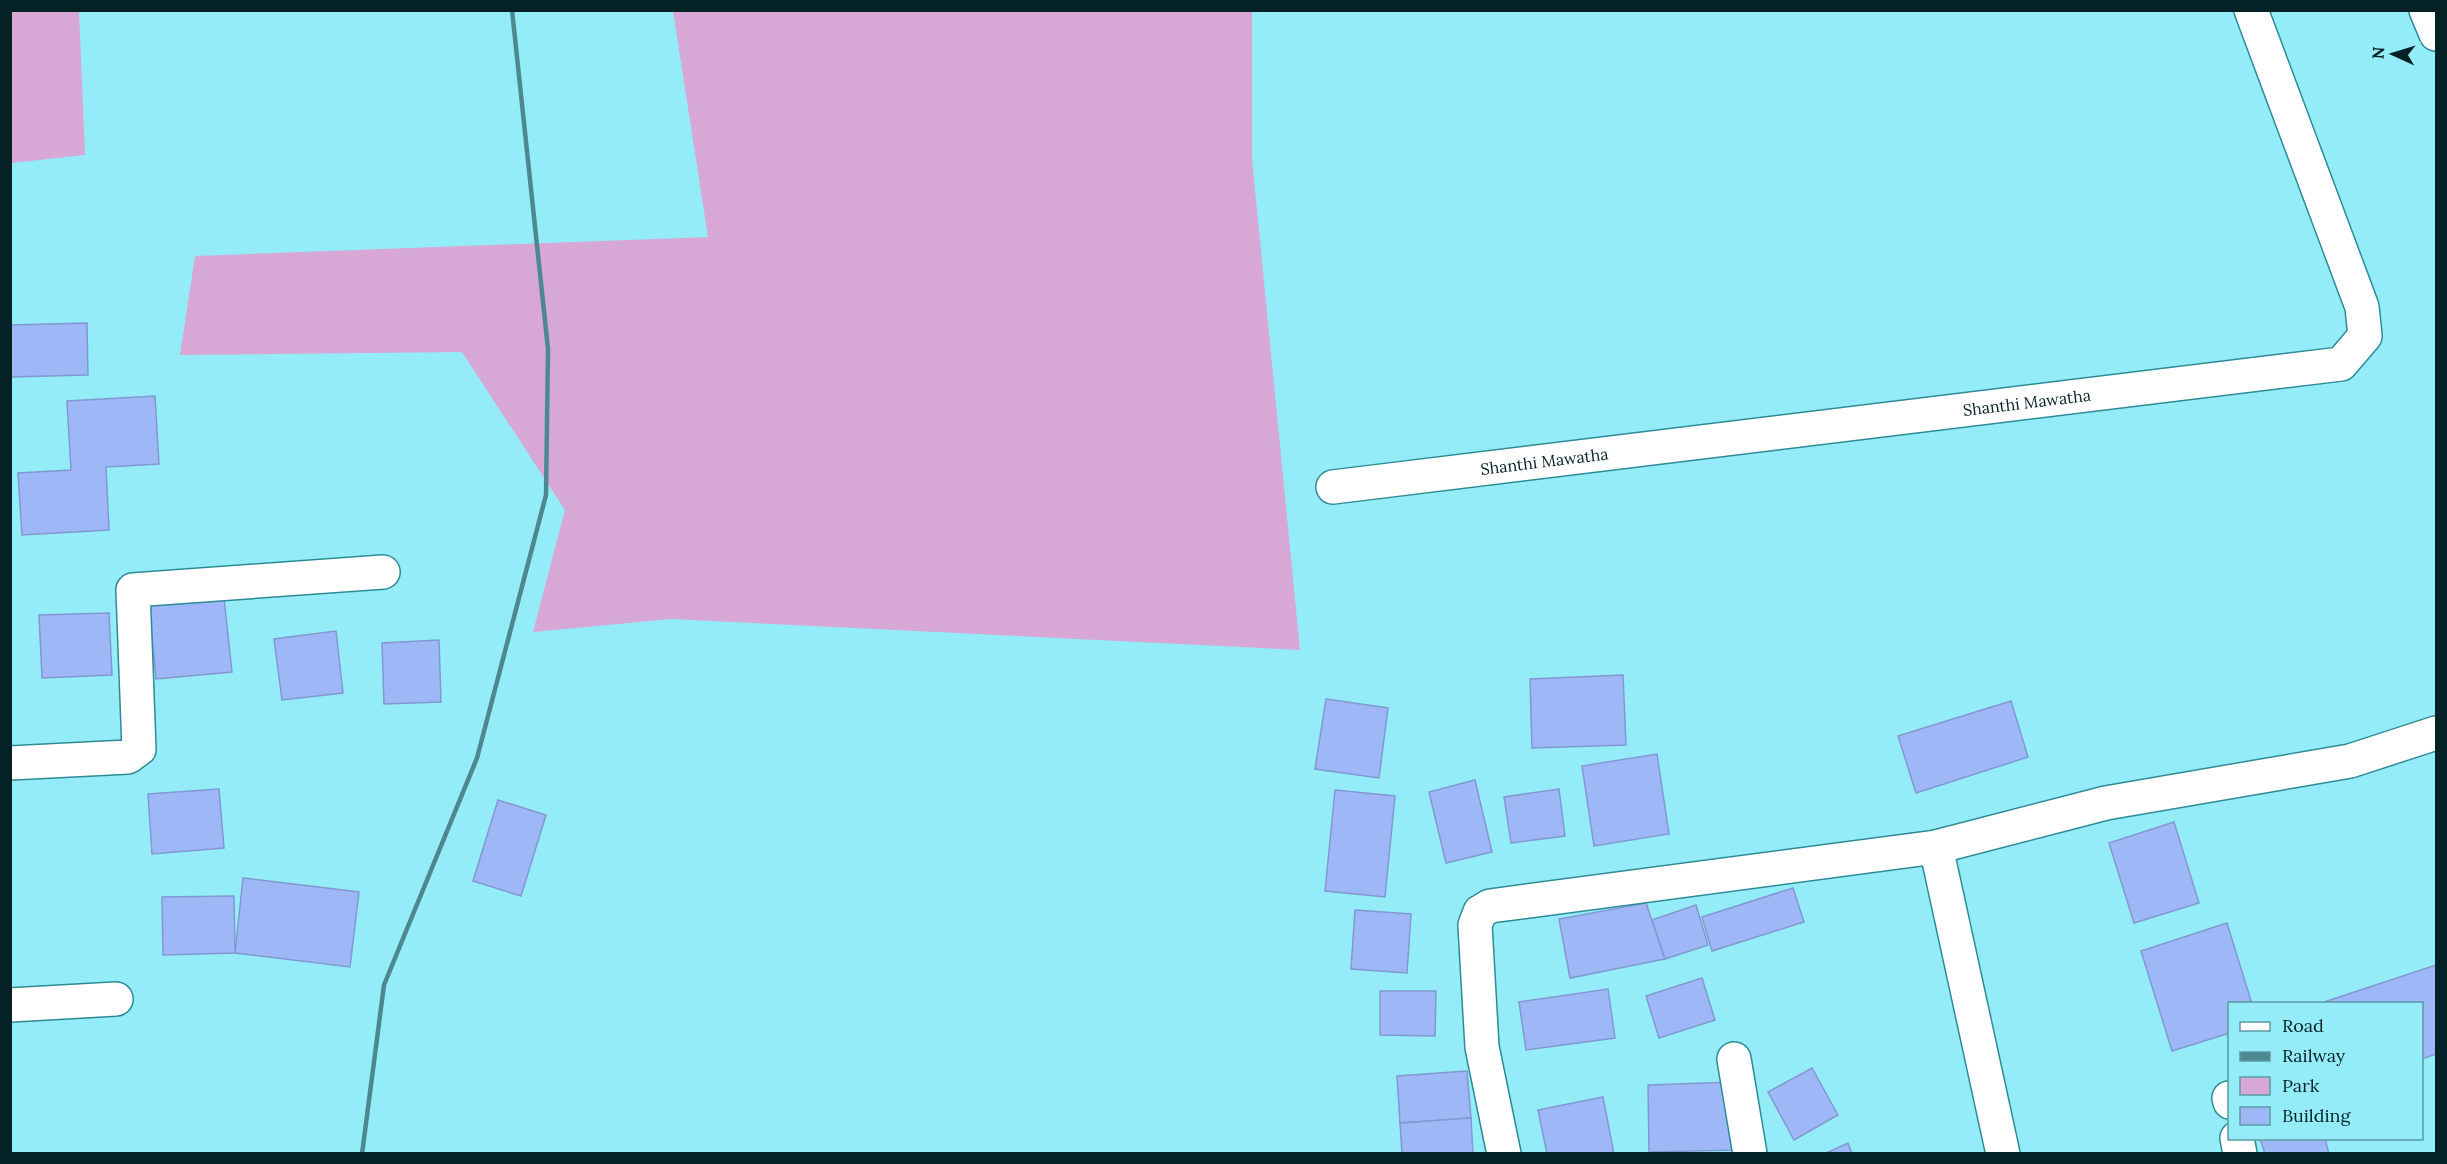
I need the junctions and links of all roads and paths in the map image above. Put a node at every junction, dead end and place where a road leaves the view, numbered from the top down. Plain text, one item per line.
1 (2251, 10) edge
2 (2426, 10) edge
3 (2436, 34) edge
4 (1333, 487) dead end
5 (383, 572) dead end
6 (2436, 733) edge
7 (10, 763) edge
8 (1936, 847) junction
9 (116, 999) dead end
10 (10, 1005) edge
11 (1734, 1059) dead end
12 (1504, 1154) edge
13 (1750, 1154) edge
14 (2002, 1154) edge

1 - 4 street, Shanthi Mawatha
2 - 3 street
5 - 7 street
6 - 8 street
8 - 12 street
8 - 14 street
9 - 10 street
11 - 13 street

